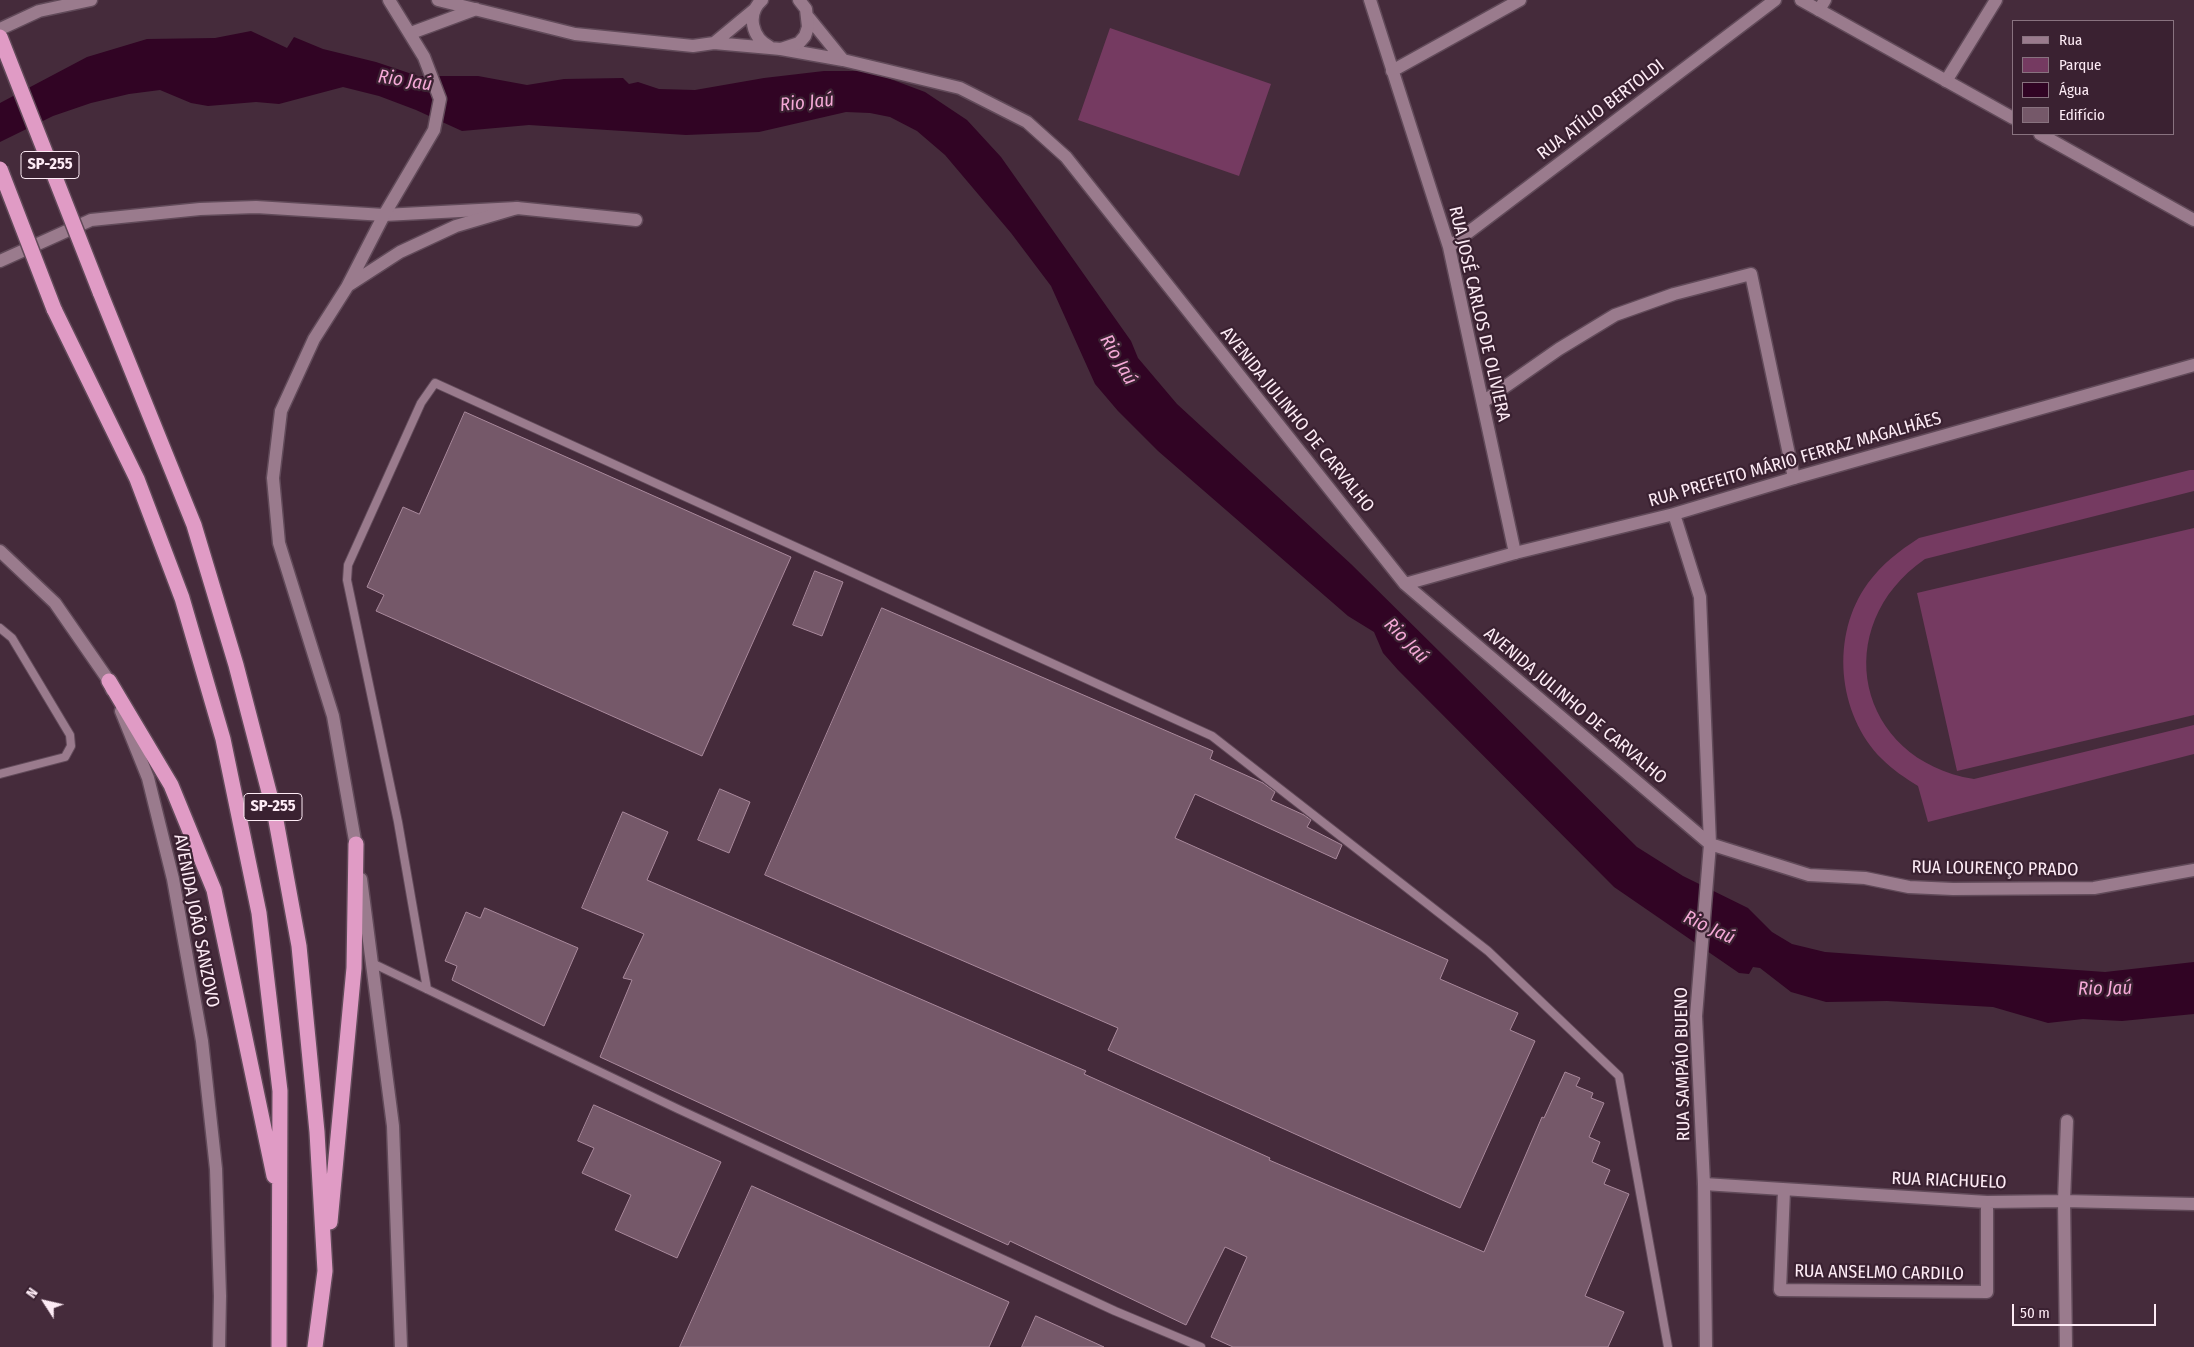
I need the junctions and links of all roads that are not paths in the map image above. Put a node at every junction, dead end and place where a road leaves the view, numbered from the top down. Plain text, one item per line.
1 (91, 0) edge
2 (389, 0) edge
3 (438, 0) edge
4 (1370, 0) edge
5 (1520, 0) edge
6 (1775, 0) edge
7 (1801, 0) edge
8 (1996, 0) edge
9 (759, 4) edge
10 (1822, 5) edge
11 (806, 7) edge
12 (476, 9) junction
13 (0, 29) edge
14 (411, 33) junction
15 (0, 37) edge
16 (714, 43) junction
17 (777, 49) junction
18 (842, 60) junction
19 (1392, 71) junction
20 (1946, 81) junction
21 (2012, 117) edge
22 (2042, 135) edge
23 (0, 169) edge
24 (516, 208) junction
25 (384, 215) junction
26 (636, 220) dead end
27 (2194, 220) edge
28 (1449, 247) junction
29 (0, 261) edge
30 (347, 287) junction
31 (2194, 365) edge
32 (1483, 402) junction
33 (1794, 478) junction
34 (1674, 514) junction
35 (0, 550) edge
36 (1515, 553) junction
37 (1405, 584) junction
38 (0, 628) edge
39 (109, 682) junction
40 (0, 774) edge
41 (356, 844) junction
42 (1710, 844) junction
43 (2194, 870) edge
44 (372, 963) junction
45 (427, 989) junction
46 (2067, 1121) dead end
47 (1704, 1184) junction
48 (1784, 1190) junction
49 (2064, 1201) junction
50 (1987, 1202) junction
51 (2194, 1204) edge
52 (281, 1209) junction
53 (325, 1271) junction
54 (218, 1347) edge
55 (279, 1347) edge
56 (315, 1347) edge
57 (401, 1347) edge
58 (1201, 1347) edge
59 (1668, 1347) edge
60 (1706, 1347) edge
61 (2066, 1347) edge

1 - 13 street
2 - 14 street
3 - 12 street, AVENIDA JULINHO DE CARVALHO
4 - 19 street, RUA JOSÉ CARLOS DE OLIVIERA
5 - 19 street
6 - 28 street, RUA ATÍLIO BERTOLDI
7 - 10 street
8 - 20 street
9 - 16 street
9 - 17 street
10 - 20 street
11 - 17 street
11 - 18 street
12 - 14 street
12 - 16 street, AVENIDA JULINHO DE CARVALHO
14 - 25 street
15 - 53 highway, SP-255, bridge
16 - 17 street, AVENIDA JULINHO DE CARVALHO
17 - 18 street, AVENIDA JULINHO DE CARVALHO
18 - 37 street, AVENIDA JULINHO DE CARVALHO
19 - 28 street, RUA JOSÉ CARLOS DE OLIVIERA
20 - 21 street
22 - 27 street
23 - 52 highway, SP-255, bridge
24 - 25 street
24 - 26 street
24 - 30 street
25 - 29 street
25 - 30 street
28 - 32 street, RUA JOSÉ CARLOS DE OLIVIERA
30 - 41 street
31 - 33 street, RUA PREFEITO MÁRIO FERRAZ MAGALHÃES
32 - 33 street
32 - 36 street, RUA JOSÉ CARLOS DE OLIVIERA
33 - 34 street, RUA PREFEITO MÁRIO FERRAZ MAGALHÃES
34 - 36 street, RUA PREFEITO MÁRIO FERRAZ MAGALHÃES
34 - 42 street, RUA SAMPÁIO BUENO
35 - 39 street, AVENIDA JOÃO SANZOVO
36 - 37 street, RUA PREFEITO MÁRIO FERRAZ MAGALHÃES
37 - 42 street, AVENIDA JULINHO DE CARVALHO
38 - 40 lane
39 - 52 highway
39 - 54 street, AVENIDA JOÃO SANZOVO
41 - 44 street
41 - 53 highway
42 - 43 street, RUA LOURENÇO PRADO
42 - 47 street, RUA SAMPÁIO BUENO
44 - 45 lane
44 - 57 street
45 - 58 lane
45 - 59 lane
46 - 49 street
47 - 48 street, RUA RIACHUELO
47 - 60 street, RUA SAMPÁIO BUENO
48 - 50 street, RUA RIACHUELO
48 - 50 street, RUA ANSELMO CARDILO
49 - 50 street, RUA RIACHUELO
49 - 51 street, RUA RIACHUELO
49 - 61 street
52 - 55 highway, SP-255
53 - 56 highway, SP-255

